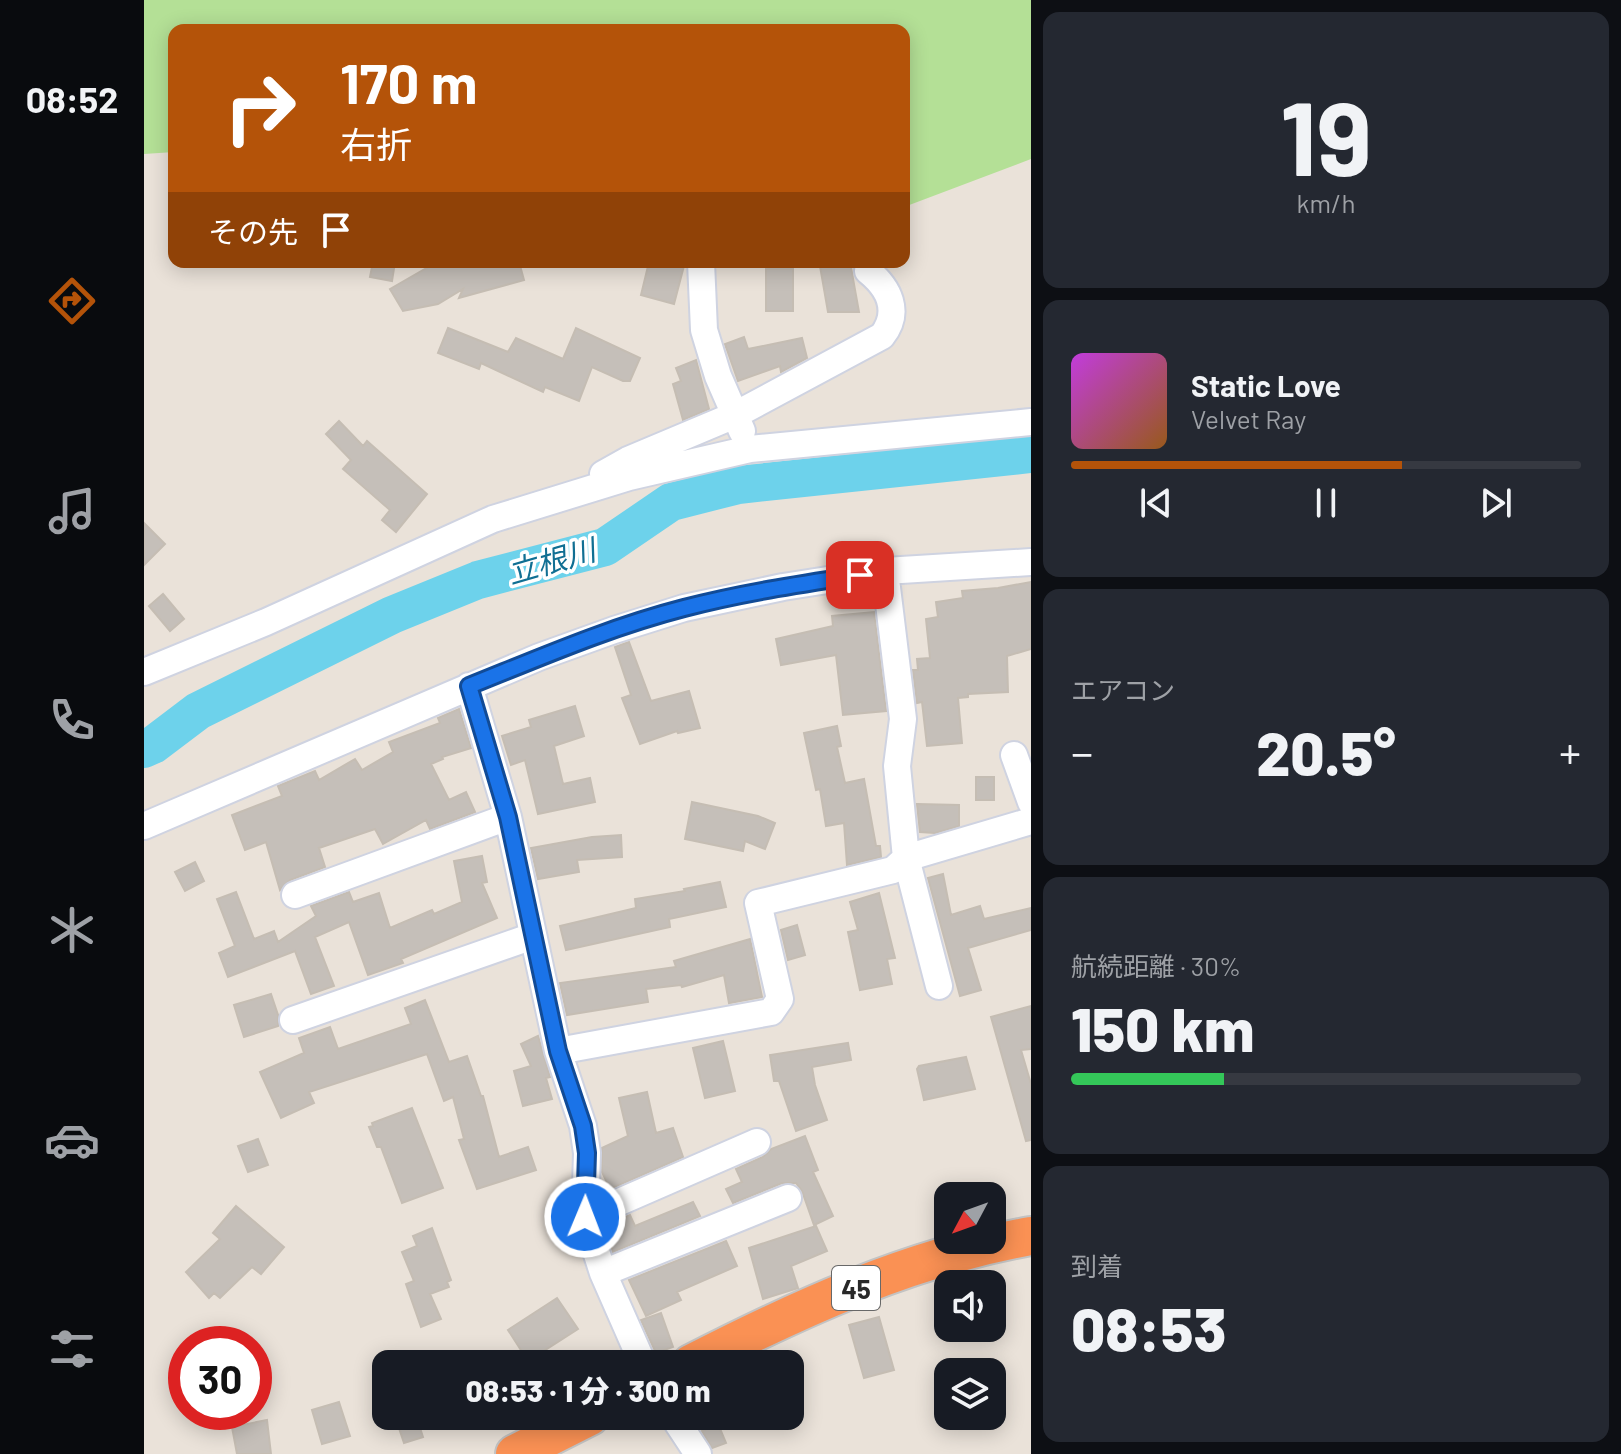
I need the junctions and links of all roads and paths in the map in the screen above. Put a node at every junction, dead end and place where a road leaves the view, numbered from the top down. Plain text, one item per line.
1 (701, 268) edge
2 (868, 271) dead end
3 (735, 415) junction
4 (1031, 422) edge
5 (750, 449) junction
6 (568, 495) junction
7 (1031, 562) edge
8 (885, 571) junction
9 (144, 672) edge
10 (469, 686) junction
11 (1014, 755) dead end
12 (1031, 802) edge
13 (508, 817) junction
14 (1031, 821) edge
15 (144, 826) edge
16 (906, 858) junction
17 (295, 895) dead end
18 (533, 936) junction
19 (939, 986) dead end
20 (293, 1020) dead end
21 (558, 1051) junction
22 (757, 1142) dead end
23 (788, 1198) dead end
24 (585, 1217) junction
25 (1031, 1236) edge
26 (603, 1273) junction
27 (637, 1350) edge
28 (718, 1350) edge
29 (562, 1430) edge
30 (682, 1430) edge
31 (515, 1454) edge
32 (698, 1454) edge

1 - 3 street
2 - 3 street
3 - 5 street
3 - 6 street
4 - 5 street
5 - 6 street
6 - 9 street
7 - 8 street
8 - 10 street
8 - 16 street
10 - 13 street
10 - 15 street
11 - 12 street
13 - 17 street
13 - 18 street
14 - 16 street
16 - 19 street
16 - 21 street
18 - 20 street
18 - 21 street
21 - 24 street
22 - 24 street
23 - 26 street
24 - 26 street
25 - 28 highway, 45
26 - 27 street
29 - 31 highway
30 - 32 street

